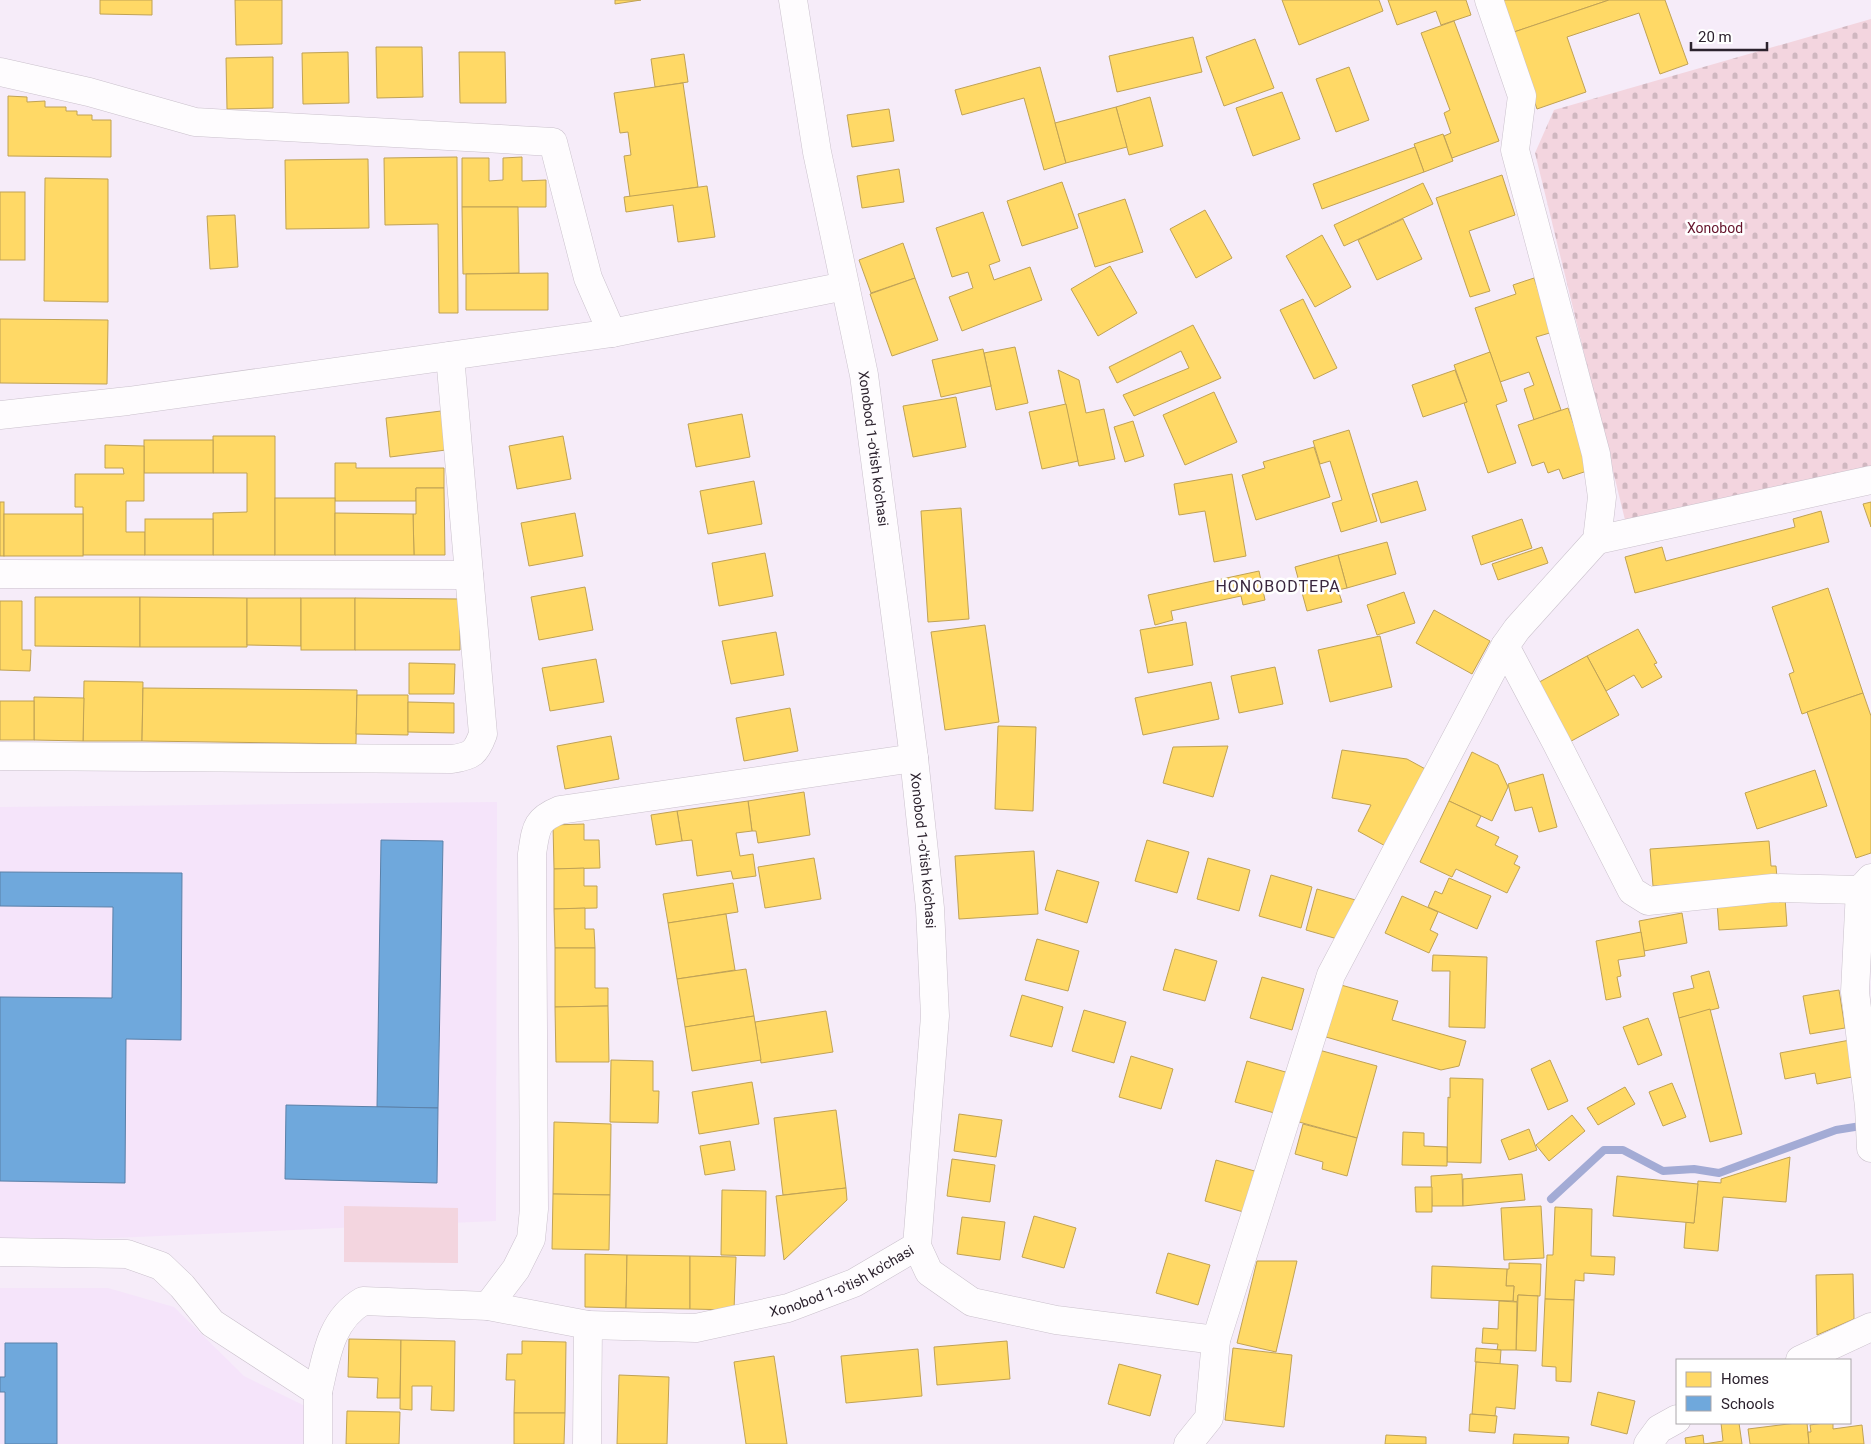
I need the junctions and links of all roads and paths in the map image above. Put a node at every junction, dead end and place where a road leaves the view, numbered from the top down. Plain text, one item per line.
1 (793, 0) edge
2 (1489, 0) edge
3 (1, 72) edge
4 (845, 286) junction
5 (612, 333) junction
6 (450, 356) junction
7 (0, 415) edge
8 (1871, 480) edge
9 (1597, 540) junction
10 (0, 574) edge
11 (469, 574) junction
12 (1505, 646) junction
13 (0, 756) edge
14 (914, 758) junction
15 (1866, 884) edge
16 (1870, 1125) edge
17 (1871, 1148) edge
18 (917, 1246) junction
19 (0, 1252) edge
20 (488, 1306) junction
21 (588, 1325) junction
22 (1871, 1327) edge
23 (1216, 1340) junction
24 (1802, 1359) edge
25 (318, 1392) junction
26 (1676, 1420) edge
27 (318, 1444) edge
28 (587, 1444) edge
29 (1188, 1444) edge
30 (1648, 1444) edge

1 - 4 street, Xonobod 1-o'tish ko'chasi
2 - 9 street
3 - 5 street
4 - 5 street
4 - 14 street, Xonobod 1-o'tish ko'chasi
5 - 6 street
6 - 7 street
6 - 11 street
8 - 9 street
9 - 12 street
10 - 11 street
11 - 13 street
12 - 15 street
12 - 23 street
14 - 18 street, Xonobod 1-o'tish ko'chasi
14 - 20 street
15 - 16 street
16 - 17 street
18 - 21 street, Xonobod 1-o'tish ko'chasi
18 - 23 street
19 - 25 street
20 - 21 street, Xonobod 1-o'tish ko'chasi
20 - 25 street, Xonobod 1-o'tish ko'chasi
21 - 28 street
22 - 24 street
23 - 29 street
25 - 27 street, Xonobod 1-o'tish ko'chasi
26 - 30 street

